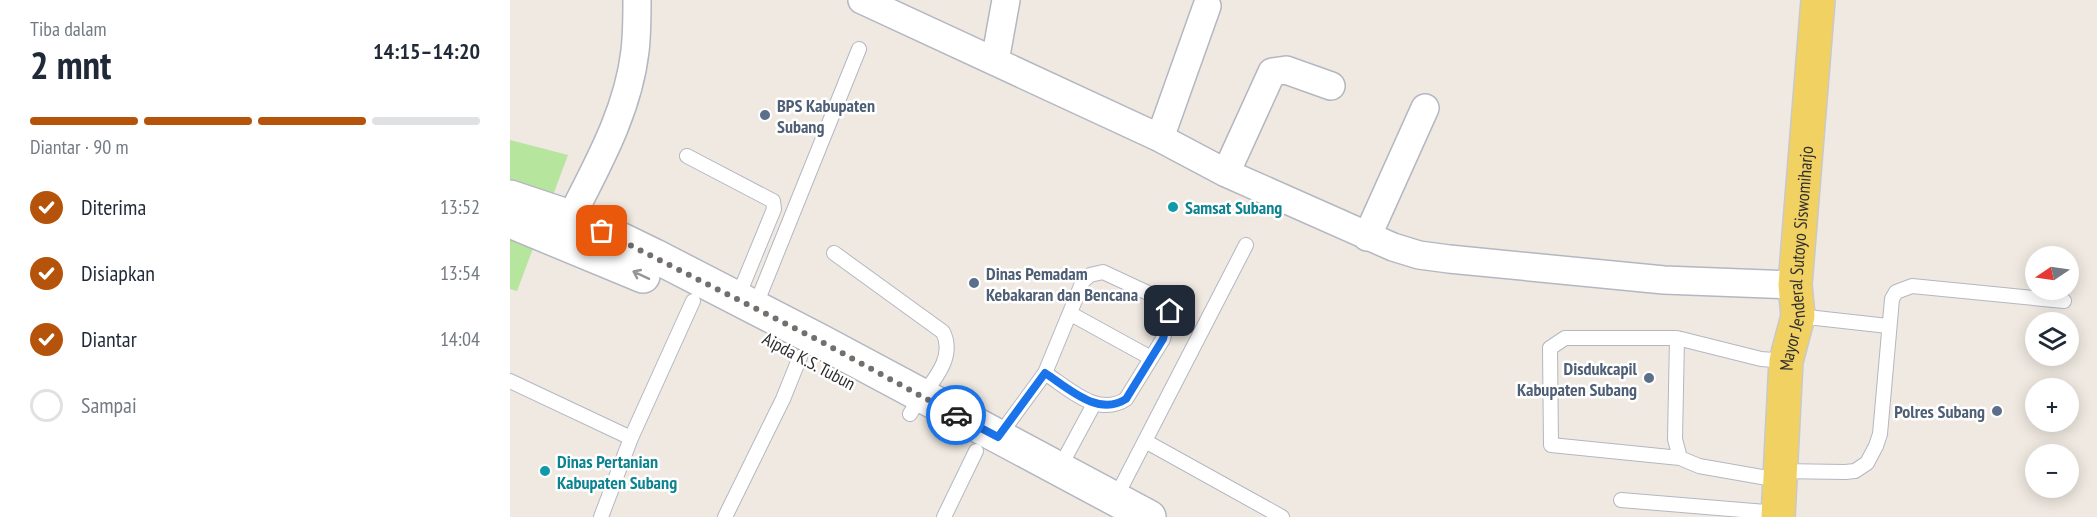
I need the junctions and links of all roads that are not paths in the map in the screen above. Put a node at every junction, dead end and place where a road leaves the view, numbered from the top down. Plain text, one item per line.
1 (638, 0) edge
2 (862, 0) edge
3 (1006, 0) edge
4 (1818, 0) edge
5 (1207, 6) dead end
6 (906, 10) edge
7 (859, 49) dead end
8 (995, 61) junction
9 (1331, 86) dead end
10 (1425, 108) dead end
11 (1160, 138) junction
12 (687, 156) dead end
13 (1226, 173) junction
14 (510, 197) edge
15 (571, 217) junction
16 (510, 221) edge
17 (1366, 237) junction
18 (1246, 245) dead end
19 (834, 254) dead end
20 (693, 301) junction
21 (1797, 301) junction
22 (2064, 301) dead end
23 (746, 303) junction
24 (1071, 314) junction
25 (1888, 326) junction
26 (1677, 338) junction
27 (801, 357) junction
28 (1151, 358) junction
29 (1786, 361) junction
30 (1045, 373) junction
31 (510, 381) edge
32 (1094, 404) junction
33 (915, 405) junction
34 (631, 438) junction
35 (1145, 441) junction
36 (987, 444) junction
37 (1680, 458) junction
38 (1059, 469) junction
39 (1779, 475) junction
40 (1621, 500) dead end
41 (1108, 508) edge
42 (1778, 515) edge
43 (601, 517) edge
44 (725, 517) edge
45 (944, 517) edge
46 (1149, 517) edge
47 (1282, 517) edge

1 - 15 street
2 - 6 street
3 - 8 street
4 - 21 main road, Mayor Jenderal Sutoyo Siswomiharjo
5 - 11 street
6 - 8 street
7 - 23 lane
8 - 11 street
9 - 13 street
10 - 17 street
11 - 13 street
12 - 23 lane
13 - 17 street
14 - 15 street, Aipda K.S. Tubun
15 - 23 street, Aipda K.S. Tubun
20 -> 16 street, Aipda K.S. Tubun
17 - 21 street
18 - 35 lane
19 - 33 lane
20 - 27 street, Aipda K.S. Tubun
20 - 34 lane
21 - 25 lane
21 - 29 main road, Mayor Jenderal Sutoyo Siswomiharjo
22 - 25 lane
23 - 33 street, Aipda K.S. Tubun
24 - 28 lane
24 - 28 lane
24 - 30 lane
25 - 39 lane
26 - 29 lane
26 - 37 lane
26 - 37 lane
27 - 33 street, Aipda K.S. Tubun
27 - 44 lane
28 - 32 lane
29 - 39 main road, Mayor Jenderal Sutoyo Siswomiharjo
30 - 32 lane
30 - 36 lane
31 - 34 lane
32 - 38 lane
33 - 36 street, Aipda K.S. Tubun
34 - 43 lane
35 - 41 lane
35 - 47 lane
36 - 38 street, Aipda K.S. Tubun
36 - 41 street, Aipda K.S. Tubun
36 - 45 lane
37 - 39 lane
38 - 41 street, Aipda K.S. Tubun
39 - 42 main road, Mayor Jenderal Sutoyo Siswomiharjo
40 - 42 lane
41 - 46 street, Aipda K.S. Tubun

